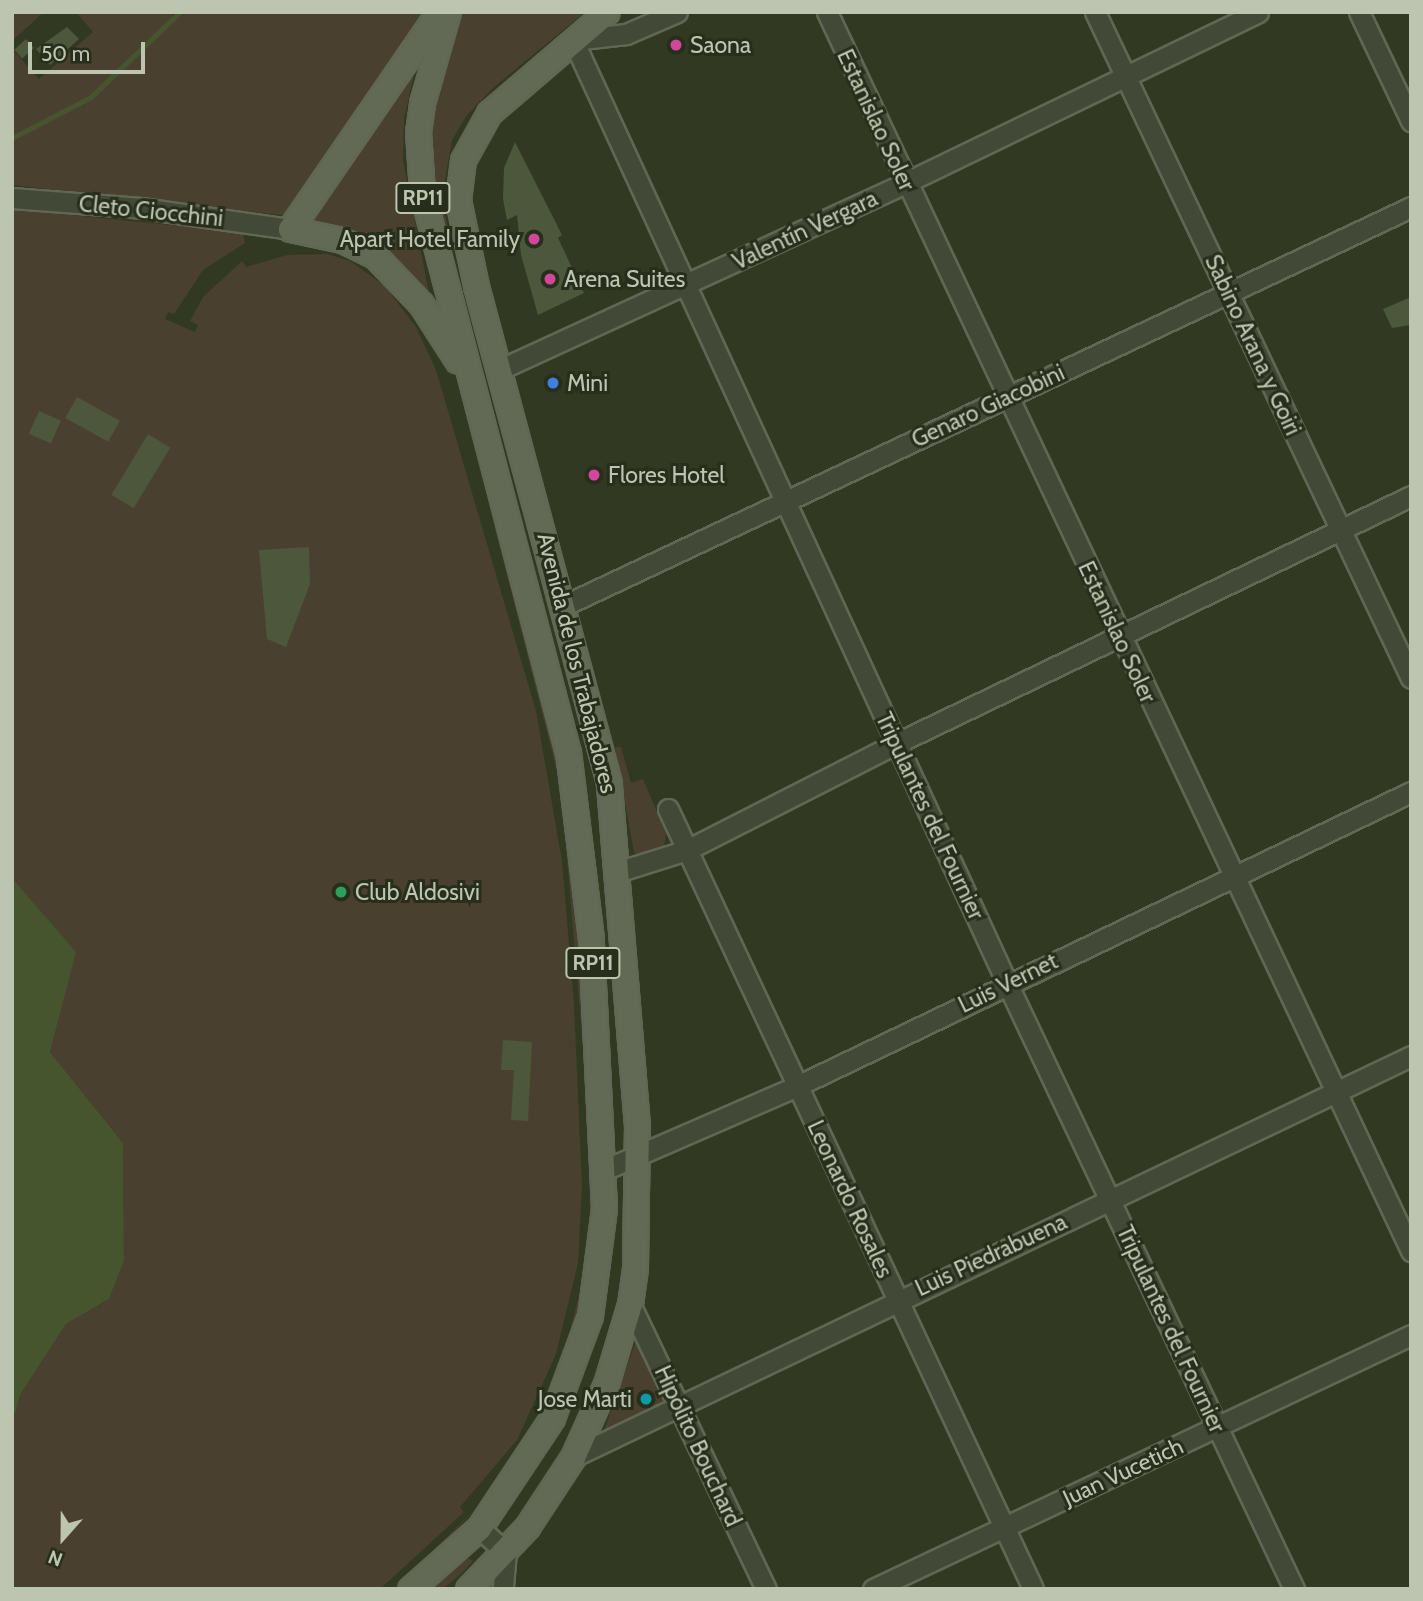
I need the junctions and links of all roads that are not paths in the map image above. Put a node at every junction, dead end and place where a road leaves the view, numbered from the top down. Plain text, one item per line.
1 (439, 12) edge
2 (448, 12) edge
3 (607, 12) edge
4 (677, 12) edge
5 (827, 12) edge
6 (1095, 12) edge
7 (1258, 12) edge
8 (1359, 12) edge
9 (573, 40) junction
10 (1125, 75) junction
11 (1411, 121) edge
12 (905, 183) junction
13 (12, 198) edge
14 (1411, 206) edge
15 (290, 229) junction
16 (685, 286) junction
17 (1228, 293) junction
18 (501, 369) junction
19 (470, 381) junction
20 (1006, 397) junction
21 (1411, 496) edge
22 (784, 502) junction
23 (1340, 530) junction
24 (565, 605) junction
25 (1119, 636) junction
26 (1411, 678) edge
27 (897, 743) junction
28 (1411, 792) edge
29 (667, 809) dead end
30 (687, 850) junction
31 (620, 872) junction
32 (1233, 876) junction
33 (1007, 983) junction
34 (1411, 1056) edge
35 (797, 1086) junction
36 (1335, 1092) junction
37 (639, 1158) junction
38 (604, 1170) junction
39 (1109, 1199) junction
40 (1411, 1251) edge
41 (897, 1300) junction
42 (630, 1304) junction
43 (1411, 1335) edge
44 (679, 1406) junction
45 (1217, 1427) junction
46 (573, 1457) junction
47 (1004, 1527) junction
48 (479, 1528) junction
49 (506, 1552) junction
50 (410, 1589) edge
51 (468, 1589) edge
52 (503, 1589) edge
53 (765, 1589) edge
54 (873, 1589) edge
55 (1033, 1589) edge
56 (1294, 1589) edge

1 - 15 main road
2 - 19 main road, Avenida de los Trabajadores / RP11
3 - 9 main road, Avenida de los Trabajadores / RP11
4 - 9 street
5 - 12 street, Estanislao Soler
6 - 10 street, Sabino Arana y Goiri
7 - 10 street, Valentín Vergara
8 - 11 street
9 - 16 street, Tripulantes del Fournier
9 - 18 main road, Avenida de los Trabajadores / RP11
10 - 12 street, Valentín Vergara
10 - 17 street, Sabino Arana y Goiri
12 - 16 street, Valentín Vergara
12 - 20 street, Estanislao Soler
13 - 15 street, Cleto Ciocchini
14 - 17 street, Genaro Giacobini
15 - 19 main road
16 - 18 street, Valentín Vergara
16 - 22 street, Tripulantes del Fournier
17 - 20 street, Genaro Giacobini
17 - 23 street, Sabino Arana y Goiri
18 - 24 main road, Avenida de los Trabajadores / RP11
19 - 38 main road, Avenida de los Trabajadores / RP11
20 - 22 street, Genaro Giacobini
20 - 25 street, Estanislao Soler
21 - 23 street
22 - 24 street, Genaro Giacobini
22 - 27 street, Tripulantes del Fournier
23 - 25 street
23 - 26 street, Sabino Arana y Goiri
24 - 31 main road, Avenida de los Trabajadores / RP11
25 - 27 street
25 - 32 street, Estanislao Soler
27 - 30 street
27 - 33 street, Tripulantes del Fournier
28 - 32 street, Luis Vernet
29 - 30 street, Leonardo Rosales
30 - 31 street
30 - 35 street, Leonardo Rosales
31 - 37 main road, Avenida de los Trabajadores / RP11
32 - 33 street, Luis Vernet
32 - 36 street, Estanislao Soler
33 - 35 street, Luis Vernet
33 - 39 street, Tripulantes del Fournier
34 - 36 street, Luis Piedrabuena
35 - 37 street, Luis Vernet
35 - 41 street, Leonardo Rosales
36 - 39 street, Luis Piedrabuena
36 - 40 street, Estanislao Soler
37 - 38 street, Luis Vernet
37 - 42 main road, Avenida de los Trabajadores / RP11
38 - 48 main road, Avenida de los Trabajadores / RP11
39 - 41 street, Luis Piedrabuena
39 - 45 street, Tripulantes del Fournier
41 - 44 street, Luis Piedrabuena
41 - 47 street, Leonardo Rosales
42 - 44 street, Hipólito Bouchard
42 - 46 main road, Avenida de los Trabajadores / RP11
43 - 45 street, Juan Vucetich
44 - 46 street, Luis Piedrabuena
44 - 53 street, Hipólito Bouchard
45 - 47 street, Juan Vucetich
45 - 56 street, Tripulantes del Fournier
46 - 49 main road, Avenida de los Trabajadores / RP11
47 - 54 street, Juan Vucetich
47 - 55 street, Leonardo Rosales
48 - 49 street
48 - 50 main road, Avenida de los Trabajadores / RP11
49 - 51 main road, Avenida de los Trabajadores / RP11
49 - 52 street

